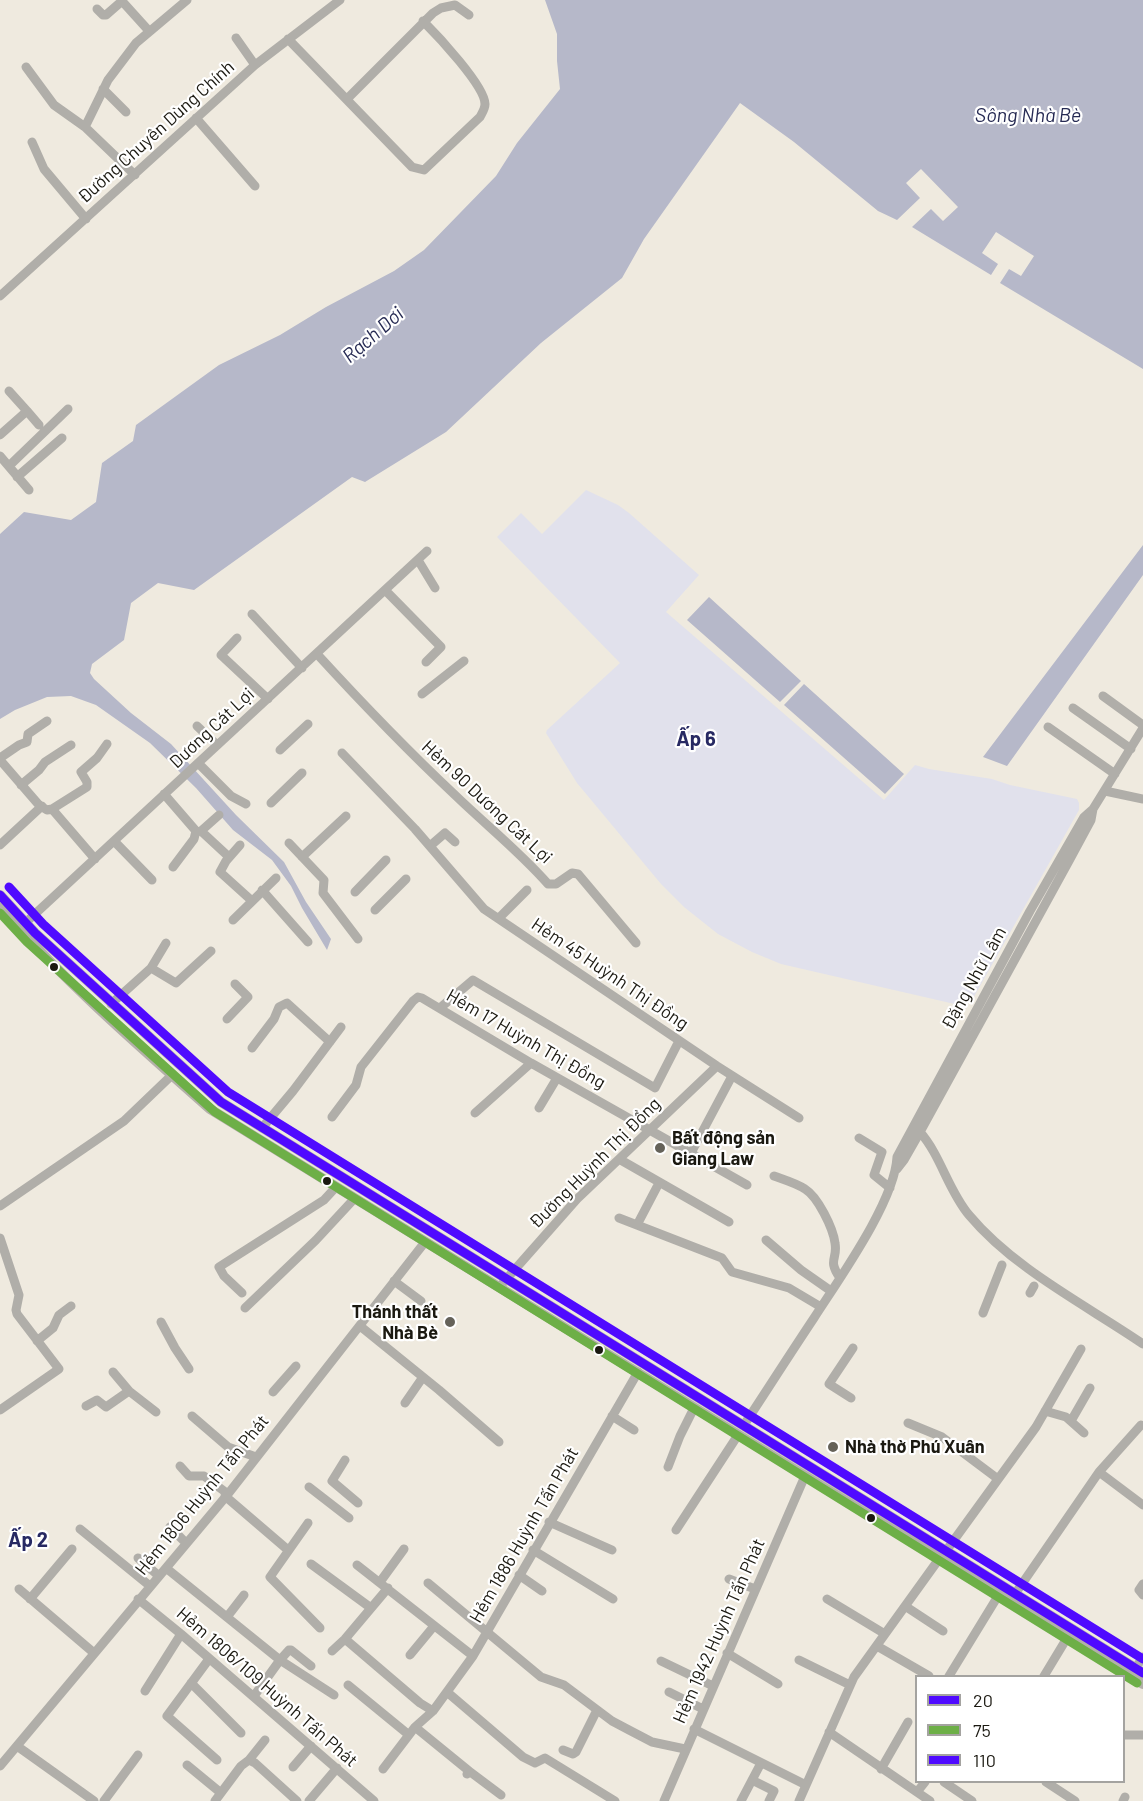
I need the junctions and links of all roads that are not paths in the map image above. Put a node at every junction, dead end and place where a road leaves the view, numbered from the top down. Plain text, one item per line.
1 (122, 0) edge
2 (187, 0) edge
3 (340, 0) edge
4 (97, 9) dead end
5 (470, 15) dead end
6 (423, 21) junction
7 (149, 31) junction
8 (236, 38) dead end
9 (288, 39) junction
10 (255, 65) junction
11 (26, 67) dead end
12 (103, 89) junction
13 (347, 99) junction
14 (126, 112) dead end
15 (196, 118) junction
16 (85, 127) junction
17 (32, 142) dead end
18 (135, 175) junction
19 (255, 186) dead end
20 (86, 219) junction
21 (0, 296) edge
22 (9, 391) dead end
23 (68, 409) dead end
24 (27, 411) junction
25 (39, 425) dead end
26 (0, 435) edge
27 (62, 438) dead end
28 (0, 456) edge
29 (9, 466) junction
30 (17, 477) junction
31 (29, 490) dead end
32 (428, 551) dead end
33 (418, 560) junction
34 (435, 588) dead end
35 (385, 590) junction
36 (252, 614) dead end
37 (237, 638) dead end
38 (317, 654) junction
39 (464, 661) dead end
40 (426, 662) dead end
41 (302, 668) junction
42 (422, 694) dead end
43 (1103, 696) dead end
44 (268, 699) junction
45 (1073, 708) dead end
46 (47, 721) dead end
47 (308, 724) dead end
48 (197, 726) dead end
49 (1048, 727) dead end
50 (1143, 727) edge
51 (107, 744) dead end
52 (71, 745) dead end
53 (217, 746) junction
54 (1131, 749) junction
55 (280, 750) dead end
56 (342, 753) dead end
57 (0, 759) edge
58 (197, 764) junction
59 (302, 773) dead end
60 (1115, 774) junction
61 (21, 785) junction
62 (1105, 791) junction
63 (164, 794) junction
64 (1143, 799) edge
65 (271, 803) dead end
66 (246, 804) dead end
67 (47, 808) junction
68 (1093, 809) junction
69 (219, 815) dead end
70 (346, 816) dead end
71 (114, 841) junction
72 (455, 842) dead end
73 (289, 843) dead end
74 (0, 845) edge
75 (240, 845) dead end
76 (430, 846) junction
77 (229, 856) junction
78 (302, 857) junction
79 (95, 859) junction
80 (386, 860) dead end
81 (173, 867) dead end
82 (276, 878) dead end
83 (406, 879) dead end
84 (152, 880) dead end
85 (262, 890) junction
86 (527, 890) dead end
87 (355, 892) dead end
88 (0, 895) edge
89 (251, 900) junction
90 (0, 908) edge
91 (375, 910) dead end
92 (499, 918) junction
93 (234, 920) dead end
94 (22, 926) junction
95 (358, 939) dead end
96 (308, 942) dead end
97 (166, 943) dead end
98 (636, 943) dead end
99 (211, 951) dead end
100 (151, 968) junction
101 (235, 984) dead end
102 (111, 1004) junction
103 (440, 1008) junction
104 (227, 1019) dead end
105 (341, 1027) dead end
106 (680, 1041) junction
107 (330, 1042) junction
108 (252, 1048) dead end
109 (531, 1063) junction
110 (717, 1066) junction
111 (181, 1067) junction
112 (172, 1075) junction
113 (732, 1076) junction
114 (557, 1078) junction
115 (539, 1108) dead end
116 (475, 1113) dead end
117 (332, 1117) dead end
118 (799, 1118) dead end
119 (262, 1128) junction
120 (650, 1130) junction
121 (920, 1132) junction
122 (860, 1138) dead end
123 (691, 1153) junction
124 (619, 1159) junction
125 (897, 1169) junction
126 (774, 1176) dead end
127 (659, 1183) junction
128 (747, 1185) dead end
129 (336, 1187) junction
130 (890, 1188) junction
131 (354, 1198) junction
132 (0, 1206) edge
133 (619, 1218) dead end
134 (729, 1222) dead end
135 (638, 1225) junction
136 (0, 1238) edge
137 (766, 1240) dead end
138 (425, 1242) junction
139 (1000, 1268) dead end
140 (840, 1278) junction
141 (394, 1281) junction
142 (502, 1283) junction
143 (831, 1291) junction
144 (242, 1293) dead end
145 (421, 1301) dead end
146 (72, 1306) dead end
147 (821, 1307) junction
148 (245, 1308) dead end
149 (983, 1313) dead end
150 (161, 1322) dead end
151 (360, 1326) junction
152 (38, 1341) junction
153 (1143, 1344) edge
154 (854, 1348) dead end
155 (1081, 1349) dead end
156 (296, 1366) dead end
157 (189, 1369) dead end
158 (113, 1372) dead end
159 (638, 1372) junction
160 (423, 1377) junction
161 (1090, 1388) dead end
162 (129, 1391) junction
163 (273, 1392) dead end
164 (851, 1398) dead end
165 (405, 1403) dead end
166 (86, 1406) dead end
167 (694, 1408) junction
168 (0, 1410) edge
169 (1045, 1411) junction
170 (156, 1412) dead end
171 (192, 1416) dead end
172 (612, 1416) junction
173 (1071, 1421) junction
174 (908, 1423) dead end
175 (1141, 1425) dead end
176 (634, 1430) dead end
177 (741, 1430) junction
178 (1084, 1433) dead end
179 (499, 1442) dead end
180 (256, 1457) junction
181 (345, 1460) dead end
182 (180, 1466) dead end
183 (668, 1467) dead end
184 (1099, 1472) junction
185 (805, 1476) junction
186 (998, 1479) junction
187 (309, 1487) dead end
188 (226, 1495) junction
189 (358, 1503) dead end
190 (1143, 1505) edge
191 (349, 1518) dead end
192 (549, 1522) junction
193 (308, 1523) dead end
194 (170, 1527) dead end
195 (80, 1529) dead end
196 (676, 1530) dead end
197 (186, 1543) junction
198 (72, 1549) dead end
199 (404, 1549) dead end
200 (288, 1550) junction
201 (533, 1550) junction
202 (612, 1550) dead end
203 (943, 1555) junction
204 (138, 1558) dead end
205 (311, 1564) dead end
206 (357, 1565) dead end
207 (163, 1572) junction
208 (519, 1575) junction
209 (729, 1578) dead end
210 (428, 1583) dead end
211 (384, 1585) junction
212 (150, 1586) junction
213 (19, 1589) dead end
214 (755, 1589) junction
215 (542, 1591) dead end
216 (244, 1594) dead end
217 (1015, 1594) junction
218 (998, 1596) junction
219 (30, 1599) junction
220 (138, 1599) junction
221 (613, 1599) dead end
222 (827, 1599) dead end
223 (905, 1606) junction
224 (371, 1608) junction
225 (227, 1617) junction
226 (1052, 1622) junction
227 (434, 1626) junction
228 (320, 1629) dead end
229 (943, 1631) dead end
230 (487, 1632) junction
231 (181, 1634) junction
232 (885, 1634) junction
233 (1067, 1638) junction
234 (345, 1639) junction
235 (877, 1646) junction
236 (332, 1651) dead end
237 (94, 1653) junction
238 (727, 1653) junction
239 (410, 1655) dead end
240 (473, 1656) junction
241 (1143, 1657) edge
242 (209, 1659) junction
243 (280, 1660) junction
244 (799, 1660) dead end
245 (661, 1661) dead end
246 (311, 1666) dead end
247 (1139, 1671) edge
248 (926, 1675) edge
249 (950, 1675) edge
250 (1045, 1675) edge
251 (191, 1683) junction
252 (778, 1684) dead end
253 (1143, 1684) edge
254 (348, 1685) dead end
255 (850, 1685) junction
256 (713, 1686) junction
257 (145, 1690) dead end
258 (447, 1692) junction
259 (669, 1692) dead end
260 (334, 1695) dead end
261 (254, 1696) junction
262 (703, 1709) junction
263 (597, 1710) junction
264 (433, 1711) junction
265 (908, 1722) dead end
266 (416, 1727) junction
267 (694, 1729) junction
268 (829, 1731) junction
269 (241, 1733) dead end
270 (409, 1735) junction
271 (1143, 1735) edge
272 (1125, 1736) edge
273 (265, 1740) dead end
274 (17, 1746) junction
275 (312, 1746) junction
276 (686, 1749) junction
277 (563, 1750) dead end
278 (138, 1755) dead end
279 (217, 1760) dead end
280 (252, 1762) junction
281 (1, 1764) edge
282 (761, 1764) junction
283 (187, 1765) dead end
284 (293, 1767) dead end
285 (337, 1768) junction
286 (881, 1768) junction
287 (383, 1769) dead end
288 (752, 1780) junction
289 (924, 1783) edge
290 (945, 1783) edge
291 (1047, 1783) edge
292 (806, 1785) junction
293 (917, 1792) junction
294 (221, 1793) junction
295 (501, 1795) dead end
296 (1063, 1798) edge
297 (94, 1801) edge
298 (104, 1801) edge
299 (214, 1801) edge
300 (297, 1801) edge
301 (309, 1801) edge
302 (374, 1801) edge
303 (615, 1801) edge
304 (664, 1801) edge
305 (741, 1801) edge
306 (769, 1801) edge
307 (799, 1801) edge
308 (930, 1801) edge
309 (972, 1801) edge
310 (1075, 1801) edge

1 - 4 street
1 - 7 street
2 - 7 street
3 - 9 street, Đường Chuyên Dùng Chính
5 - 6 street
6 - 13 street
6 - 13 street
7 - 12 street
8 - 10 street
9 - 10 street, Đường Chuyên Dùng Chính
9 - 13 street
10 - 15 street, Đường Chuyên Dùng Chính
11 - 16 street
12 - 14 street
12 - 16 street
15 - 18 street, Đường Chuyên Dùng Chính
15 - 19 street
16 - 18 street
17 - 20 street
18 - 20 street, Đường Chuyên Dùng Chính
20 - 21 street, Đường Chuyên Dùng Chính
22 - 24 street
23 - 29 street
24 - 25 street
24 - 26 street
27 - 30 street
28 - 29 street
29 - 30 street
30 - 31 street
32 - 33 street, Dương Cát Lợi
33 - 34 street
33 - 35 street, Dương Cát Lợi
35 - 38 street, Dương Cát Lợi
35 - 40 street
36 - 41 street
37 - 44 street
38 - 41 street, Dương Cát Lợi
38 - 98 street, Hẻm 90 Dương Cát Lợi
39 - 42 street
41 - 44 street, Dương Cát Lợi
43 - 50 street
44 - 53 street, Dương Cát Lợi
45 - 54 street
46 - 57 street
47 - 55 street
48 - 53 street
49 - 60 street
50 - 54 street, Đặng Nhữ Lâm
51 - 67 street
52 - 61 street
53 - 58 street, Dương Cát Lợi
54 - 60 street, Đặng Nhữ Lâm
56 - 76 street, Hẻm 45 Huỳnh Thị Đồng
57 - 61 street
58 - 63 street, Dương Cát Lợi
58 - 66 street
59 - 65 street
60 - 62 street, Đặng Nhữ Lâm
61 - 67 street
62 - 64 street
62 - 68 street, Đặng Nhữ Lâm
63 - 71 street, Dương Cát Lợi
63 - 81 street
67 - 74 street
67 - 79 street
68 - 121 street, Đặng Nhữ Lâm
68 - 125 street, Đặng Nhữ Lâm
69 - 77 street
70 - 78 street
71 - 79 street, Dương Cát Lợi
71 - 84 street
72 - 76 street
73 - 78 street
75 - 77 street
76 - 92 street, Hẻm 45 Huỳnh Thị Đồng
77 - 89 street
78 - 95 street
79 - 94 street, Dương Cát Lợi
80 - 87 street
82 - 85 street
83 - 91 street
85 - 89 street
85 - 96 street
86 - 92 street
88 - 94 main road
89 - 93 street
90 - 94 main road
92 - 106 street, Hẻm 45 Huỳnh Thị Đồng
94 - 102 main road
94 - 112 main road
97 - 100 street
99 - 100 street
100 - 102 street
101 - 104 street
102 - 111 main road
103 - 106 street
103 - 109 street, Hẻm 17 Huỳnh Thị Đồng
103 - 117 street, Hẻm 17 Huỳnh Thị Đồng
105 - 107 street
106 - 110 street, Hẻm 45 Huỳnh Thị Đồng
107 - 108 street
107 - 119 street
109 - 114 street, Hẻm 17 Huỳnh Thị Đồng
109 - 116 street
110 - 113 street, Hẻm 45 Huỳnh Thị Đồng
110 - 120 street, Đường Huỳnh Thị Đồng
111 - 112 main road
111 - 119 main road
112 - 129 main road
112 - 132 street
113 - 118 street, Hẻm 45 Huỳnh Thị Đồng
113 - 123 street
114 - 115 street
114 - 120 street, Hẻm 17 Huỳnh Thị Đồng
119 - 142 main road
120 - 123 street, Hẻm 17 Huỳnh Thị Đồng
120 - 124 street, Đường Huỳnh Thị Đồng
121 - 125 street, Đặng Nhữ Lâm
121 - 153 street
122 - 130 street
123 - 128 street, Hẻm 17 Huỳnh Thị Đồng
124 - 127 street
124 - 142 street, Đường Huỳnh Thị Đồng
125 - 130 street, Đặng Nhữ Lâm
126 - 140 street
127 - 134 street
127 - 135 street
129 - 131 main road
129 - 144 street
130 - 140 street, Đặng Nhữ Lâm
131 - 138 main road
131 - 148 street
133 - 135 street
135 - 147 street
136 - 152 street
137 - 143 street
138 - 141 street, Hẻm 1806 Huỳnh Tấn Phát
138 - 142 main road
139 - 149 street
140 - 143 street, Đặng Nhữ Lâm
141 - 145 street
141 - 151 street, Hẻm 1806 Huỳnh Tấn Phát
142 - 159 main road
142 - 177 main road
143 - 147 street, Đặng Nhữ Lâm
146 - 152 street
147 - 177 street, Đặng Nhữ Lâm
150 - 157 street
151 - 160 street
151 - 180 street, Hẻm 1806 Huỳnh Tấn Phát
152 - 168 street
154 - 164 street
155 - 169 street
156 - 163 street
158 - 162 street
159 - 167 main road
159 - 172 street, Hẻm 1886 Huỳnh Tấn Phát
160 - 165 street
160 - 179 street
161 - 173 street
162 - 166 street
162 - 170 street
167 - 177 main road
167 - 183 street
169 - 173 street
169 - 186 street
171 - 180 street
172 - 176 street
172 - 192 street, Hẻm 1886 Huỳnh Tấn Phát
173 - 178 street
174 - 186 street
175 - 184 street
177 - 185 main road
177 - 196 street, Đặng Nhữ Lâm
177 - 203 main road
180 - 188 street, Hẻm 1806 Huỳnh Tấn Phát
181 - 189 street
182 - 188 street
184 - 190 street
184 - 217 street
185 - 203 main road
185 - 214 street, Hẻm 1942 Huỳnh Tấn Phát
186 - 203 street
187 - 191 street
188 - 197 street, Hẻm 1806 Huỳnh Tấn Phát
188 - 200 street
192 - 201 street, Hẻm 1886 Huỳnh Tấn Phát
192 - 202 street
193 - 200 street
194 - 197 street
195 - 212 street
197 - 207 street, Hẻm 1806 Huỳnh Tấn Phát
198 - 219 street
199 - 211 street
200 - 228 street
201 - 208 street, Hẻm 1886 Huỳnh Tấn Phát
201 - 221 street
203 - 217 main road
203 - 218 main road
203 - 223 street
204 - 207 street
205 - 224 street
206 - 211 street
207 - 212 street, Hẻm 1806 Huỳnh Tấn Phát
207 - 225 street
208 - 215 street
208 - 230 street, Hẻm 1886 Huỳnh Tấn Phát
209 - 214 street
210 - 230 street
211 - 224 street
211 - 227 street
212 - 220 street, Hẻm 1806 Huỳnh Tấn Phát
213 - 219 street
214 - 238 street, Hẻm 1942 Huỳnh Tấn Phát
216 - 225 street
217 - 226 main road
218 - 226 main road
218 - 249 street
219 - 237 street
220 - 231 street, Hẻm 1806/109 Huỳnh Tấn Phát
220 - 237 street, Hẻm 1806 Huỳnh Tấn Phát
222 - 232 street
223 - 229 street
223 - 232 street
224 - 234 street
225 - 243 street
226 - 233 main road
226 - 247 main road
227 - 239 street
227 - 240 street
230 - 240 street, Hẻm 1886 Huỳnh Tấn Phát
230 - 263 street
231 - 242 street, Hẻm 1806/109 Huỳnh Tấn Phát
231 - 257 street
232 - 235 street
233 - 250 street
233 - 253 main road
234 - 236 street
234 - 264 street
235 - 248 street
235 - 255 street
237 - 274 street, Hẻm 1806 Huỳnh Tấn Phát
238 - 252 street
238 - 256 street, Hẻm 1942 Huỳnh Tấn Phát
240 - 258 street, Hẻm 1886 Huỳnh Tấn Phát
241 - 247 street
242 - 251 street
242 - 261 street, Hẻm 1806/109 Huỳnh Tấn Phát
243 - 246 street
243 - 260 street
243 - 261 street
244 - 255 street
245 - 256 street
251 - 269 street
251 - 279 street
254 - 270 street
255 - 268 street
256 - 262 street, Hẻm 1942 Huỳnh Tấn Phát
258 - 264 street, Hẻm 1886 Huỳnh Tấn Phát
258 - 303 street
259 - 262 street
261 - 275 street, Hẻm 1806/109 Huỳnh Tấn Phát
262 - 267 street, Hẻm 1942 Huỳnh Tấn Phát
263 - 276 street
263 - 277 street
264 - 266 street, Hẻm 1886 Huỳnh Tấn Phát
265 - 286 street
266 - 270 street, Hẻm 1886 Huỳnh Tấn Phát
266 - 295 street
267 - 276 street, Hẻm 1942 Huỳnh Tấn Phát
267 - 282 street
268 - 286 street
268 - 292 street
270 - 287 street, Hẻm 1886 Huỳnh Tấn Phát
271 - 272 street
273 - 280 street
274 - 281 street, Hẻm 1806 Huỳnh Tấn Phát
274 - 297 street
275 - 284 street
275 - 285 street, Hẻm 1806/109 Huỳnh Tấn Phát
276 - 304 street, Hẻm 1942 Huỳnh Tấn Phát
278 - 298 street
280 - 294 street
280 - 300 street
282 - 288 street
282 - 292 street
283 - 294 street
285 - 301 street
285 - 302 street, Hẻm 1806/109 Huỳnh Tấn Phát
286 - 293 street
288 - 305 street
288 - 306 street
289 - 293 street
290 - 309 street
291 - 296 street
292 - 307 street
293 - 308 street
294 - 299 street
296 - 310 street

